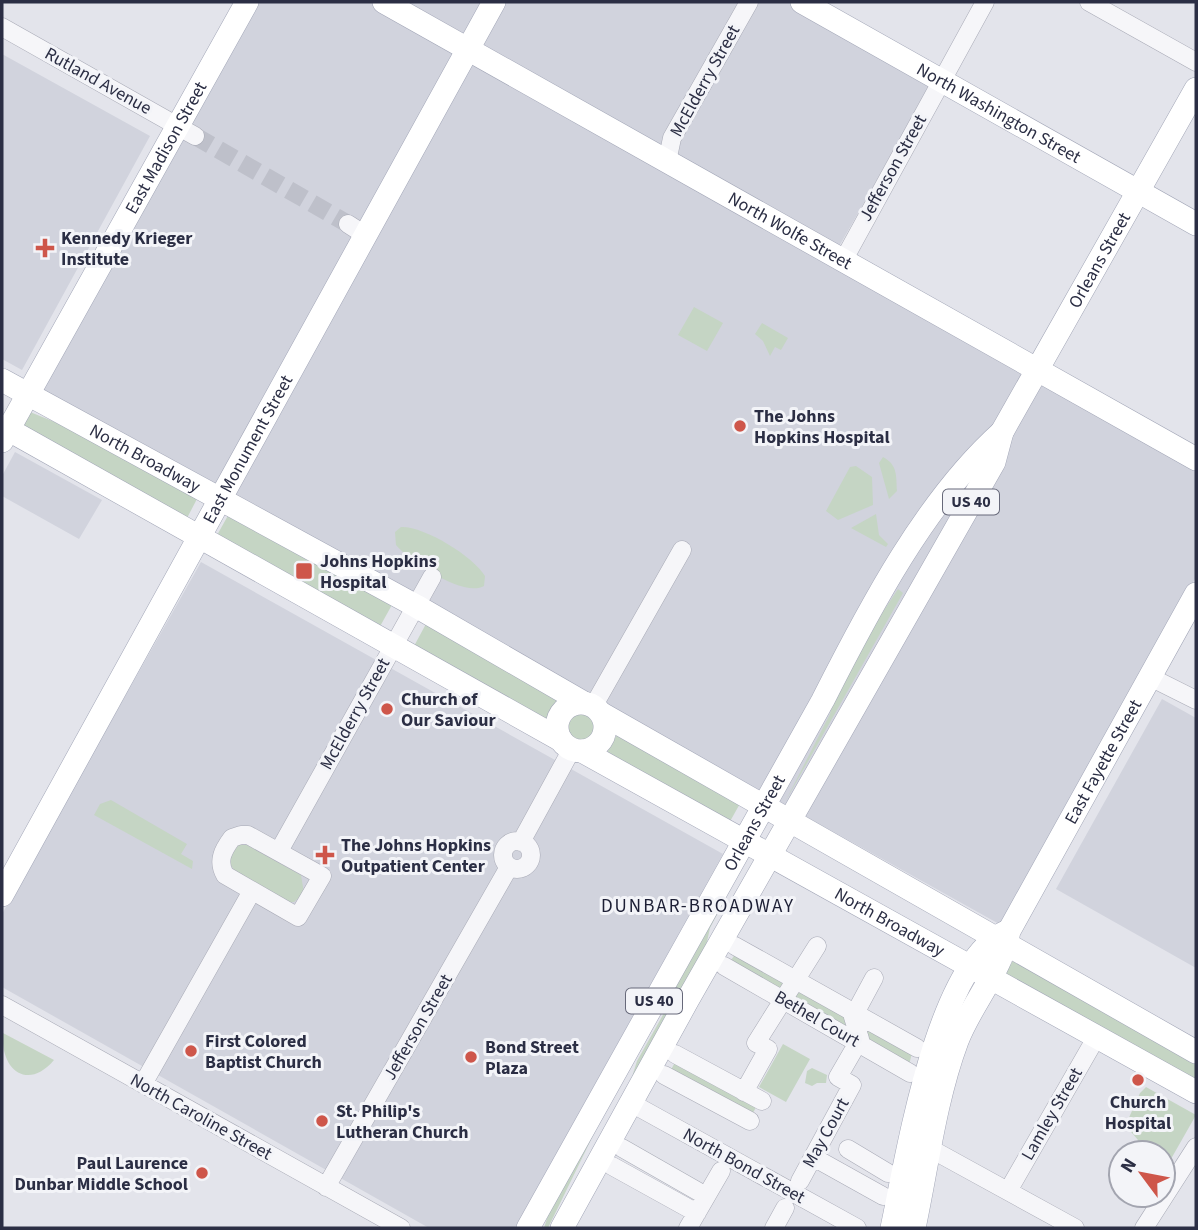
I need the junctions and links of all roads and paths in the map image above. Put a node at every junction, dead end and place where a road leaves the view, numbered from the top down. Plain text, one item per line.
1 (247, 2) edge
2 (384, 2) edge
3 (494, 2) edge
4 (749, 2) edge
5 (802, 2) edge
6 (985, 2) edge
7 (1089, 2) edge
8 (2, 27) edge
9 (468, 48) junction
10 (1196, 62) edge
11 (941, 81) junction
12 (1196, 89) edge
13 (186, 131) junction
14 (667, 162) junction
15 (1139, 192) junction
16 (1196, 224) edge
17 (843, 261) junction
18 (1038, 369) junction
19 (2, 380) edge
20 (27, 394) junction
21 (4, 432) edge
22 (1002, 432) junction
23 (1196, 459) edge
24 (219, 499) junction
25 (198, 538) junction
26 (682, 550) dead end
27 (432, 577) dead end
28 (1196, 594) edge
29 (416, 606) junction
30 (393, 647) junction
31 (1150, 677) junction
32 (1196, 700) edge
33 (593, 707) junction
34 (571, 746) junction
35 (763, 805) junction
36 (789, 819) junction
37 (743, 839) junction
38 (279, 851) junction
39 (771, 854) junction
40 (892, 879) junction
41 (252, 891) junction
42 (2, 895) edge
43 (873, 911) junction
44 (1003, 938) junction
45 (734, 946) dead end
46 (817, 946) dead end
47 (724, 966) dead end
48 (981, 971) junction
49 (874, 978) dead end
50 (796, 981) junction
51 (662, 987) junction
52 (785, 1000) junction
53 (2, 1006) edge
54 (855, 1014) junction
55 (1097, 1036) junction
56 (858, 1042) junction
57 (917, 1048) dead end
58 (1196, 1052) edge
59 (676, 1054) dead end
60 (910, 1073) dead end
61 (664, 1074) dead end
62 (611, 1077) junction
63 (143, 1084) junction
64 (744, 1092) junction
65 (1196, 1092) edge
66 (762, 1101) dead end
67 (631, 1103) junction
68 (750, 1121) dead end
69 (1196, 1147) edge
70 (622, 1148) dead end
71 (848, 1149) dead end
72 (931, 1149) junction
73 (813, 1157) junction
74 (612, 1166) dead end
75 (721, 1171) dead end
76 (888, 1173) dead end
77 (800, 1181) dead end
78 (586, 1185) junction
79 (326, 1186) junction
80 (1008, 1191) junction
81 (706, 1196) junction
82 (883, 1196) dead end
83 (785, 1208) dead end
84 (693, 1221) edge
85 (1146, 1227) edge
86 (401, 1228) edge
87 (528, 1228) edge
88 (562, 1228) edge
89 (774, 1228) edge
90 (857, 1228) edge
91 (892, 1228) edge
92 (914, 1228) edge
93 (1075, 1228) edge

1 - 13 main road, East Madison Street
2 - 9 main road, North Wolfe Street
3 - 9 main road, East Monument Street
4 - 14 street, McElderry Street
5 - 11 main road, North Washington Street
6 - 11 street, Jefferson Street
7 - 10 street
8 - 13 street, Rutland Avenue
9 - 14 main road, North Wolfe Street
9 - 24 main road, East Monument Street
11 - 15 main road, North Washington Street
11 - 17 street, Jefferson Street
12 - 15 main road, Orleans Street / US 40
13 - 20 main road, East Madison Street
14 - 17 main road, North Wolfe Street
15 - 16 main road, North Washington Street
15 - 18 main road, Orleans Street / US 40
17 - 18 main road, North Wolfe Street
18 - 22 main road, Orleans Street / US 40
18 - 23 main road, North Wolfe Street
19 - 20 main road, North Broadway
20 - 21 main road, East Madison Street
20 - 24 main road, North Broadway
21 - 25 main road, North Broadway
22 - 35 main road, Orleans Street / US 40
22 - 36 main road, Orleans Street / US 40
24 - 25 main road, East Monument Street
24 - 29 main road, North Broadway
25 - 30 main road, North Broadway
25 - 42 main road, East Monument Street
26 - 33 street
27 - 29 street, McElderry Street
28 - 31 main road, East Fayette Street
29 - 30 street, McElderry Street
29 - 33 main road, North Broadway
30 - 34 main road, North Broadway
30 - 38 street, McElderry Street
31 - 32 street
31 - 44 main road, East Fayette Street
33 - 34 main road
33 - 34 main road
33 - 35 main road, North Broadway
34 - 37 main road, North Broadway
34 - 79 street, Jefferson Street
35 - 36 main road, North Broadway
35 - 37 main road, Orleans Street / US 40
36 - 39 main road, Orleans Street / US 40
36 - 40 main road, North Broadway
37 - 39 main road, North Broadway
37 - 51 main road, Orleans Street / US 40
38 - 41 street
38 - 41 street
39 - 43 main road, North Broadway
39 - 67 main road, Orleans Street / US 40
40 - 43 main road
40 - 44 main road, North Broadway
41 - 63 street
43 - 48 main road, North Broadway
44 - 48 main road, East Fayette Street
44 - 58 main road, North Broadway
45 - 50 street, Bethel Court
46 - 50 street
47 - 52 street, Bethel Court
48 - 55 main road, North Broadway
48 - 72 main road, East Fayette Street
48 - 91 main road, East Fayette Street
49 - 54 street
50 - 52 street
50 - 54 street, Bethel Court
51 - 62 main road, Orleans Street / US 40
51 - 67 main road
52 - 56 street, Bethel Court
52 - 64 street
53 - 63 street, North Caroline Street
54 - 56 street
54 - 57 street, Bethel Court
55 - 65 main road, North Broadway
55 - 80 street, Lamley Street
56 - 60 street, Bethel Court
56 - 73 street, May Court
59 - 64 street
61 - 68 street
62 - 78 main road
62 - 87 main road, Orleans Street / US 40
63 - 79 street, North Caroline Street
64 - 66 street
67 - 78 main road, Orleans Street / US 40
67 - 90 street, North Bond Street
69 - 85 street
70 - 81 street
71 - 76 street
72 - 80 street
72 - 92 main road, East Fayette Street
73 - 77 street, May Court
73 - 82 street
74 - 84 street
75 - 81 street
78 - 88 main road, Orleans Street / US 40
79 - 86 street, North Caroline Street
80 - 93 street
81 - 84 street
83 - 89 street

